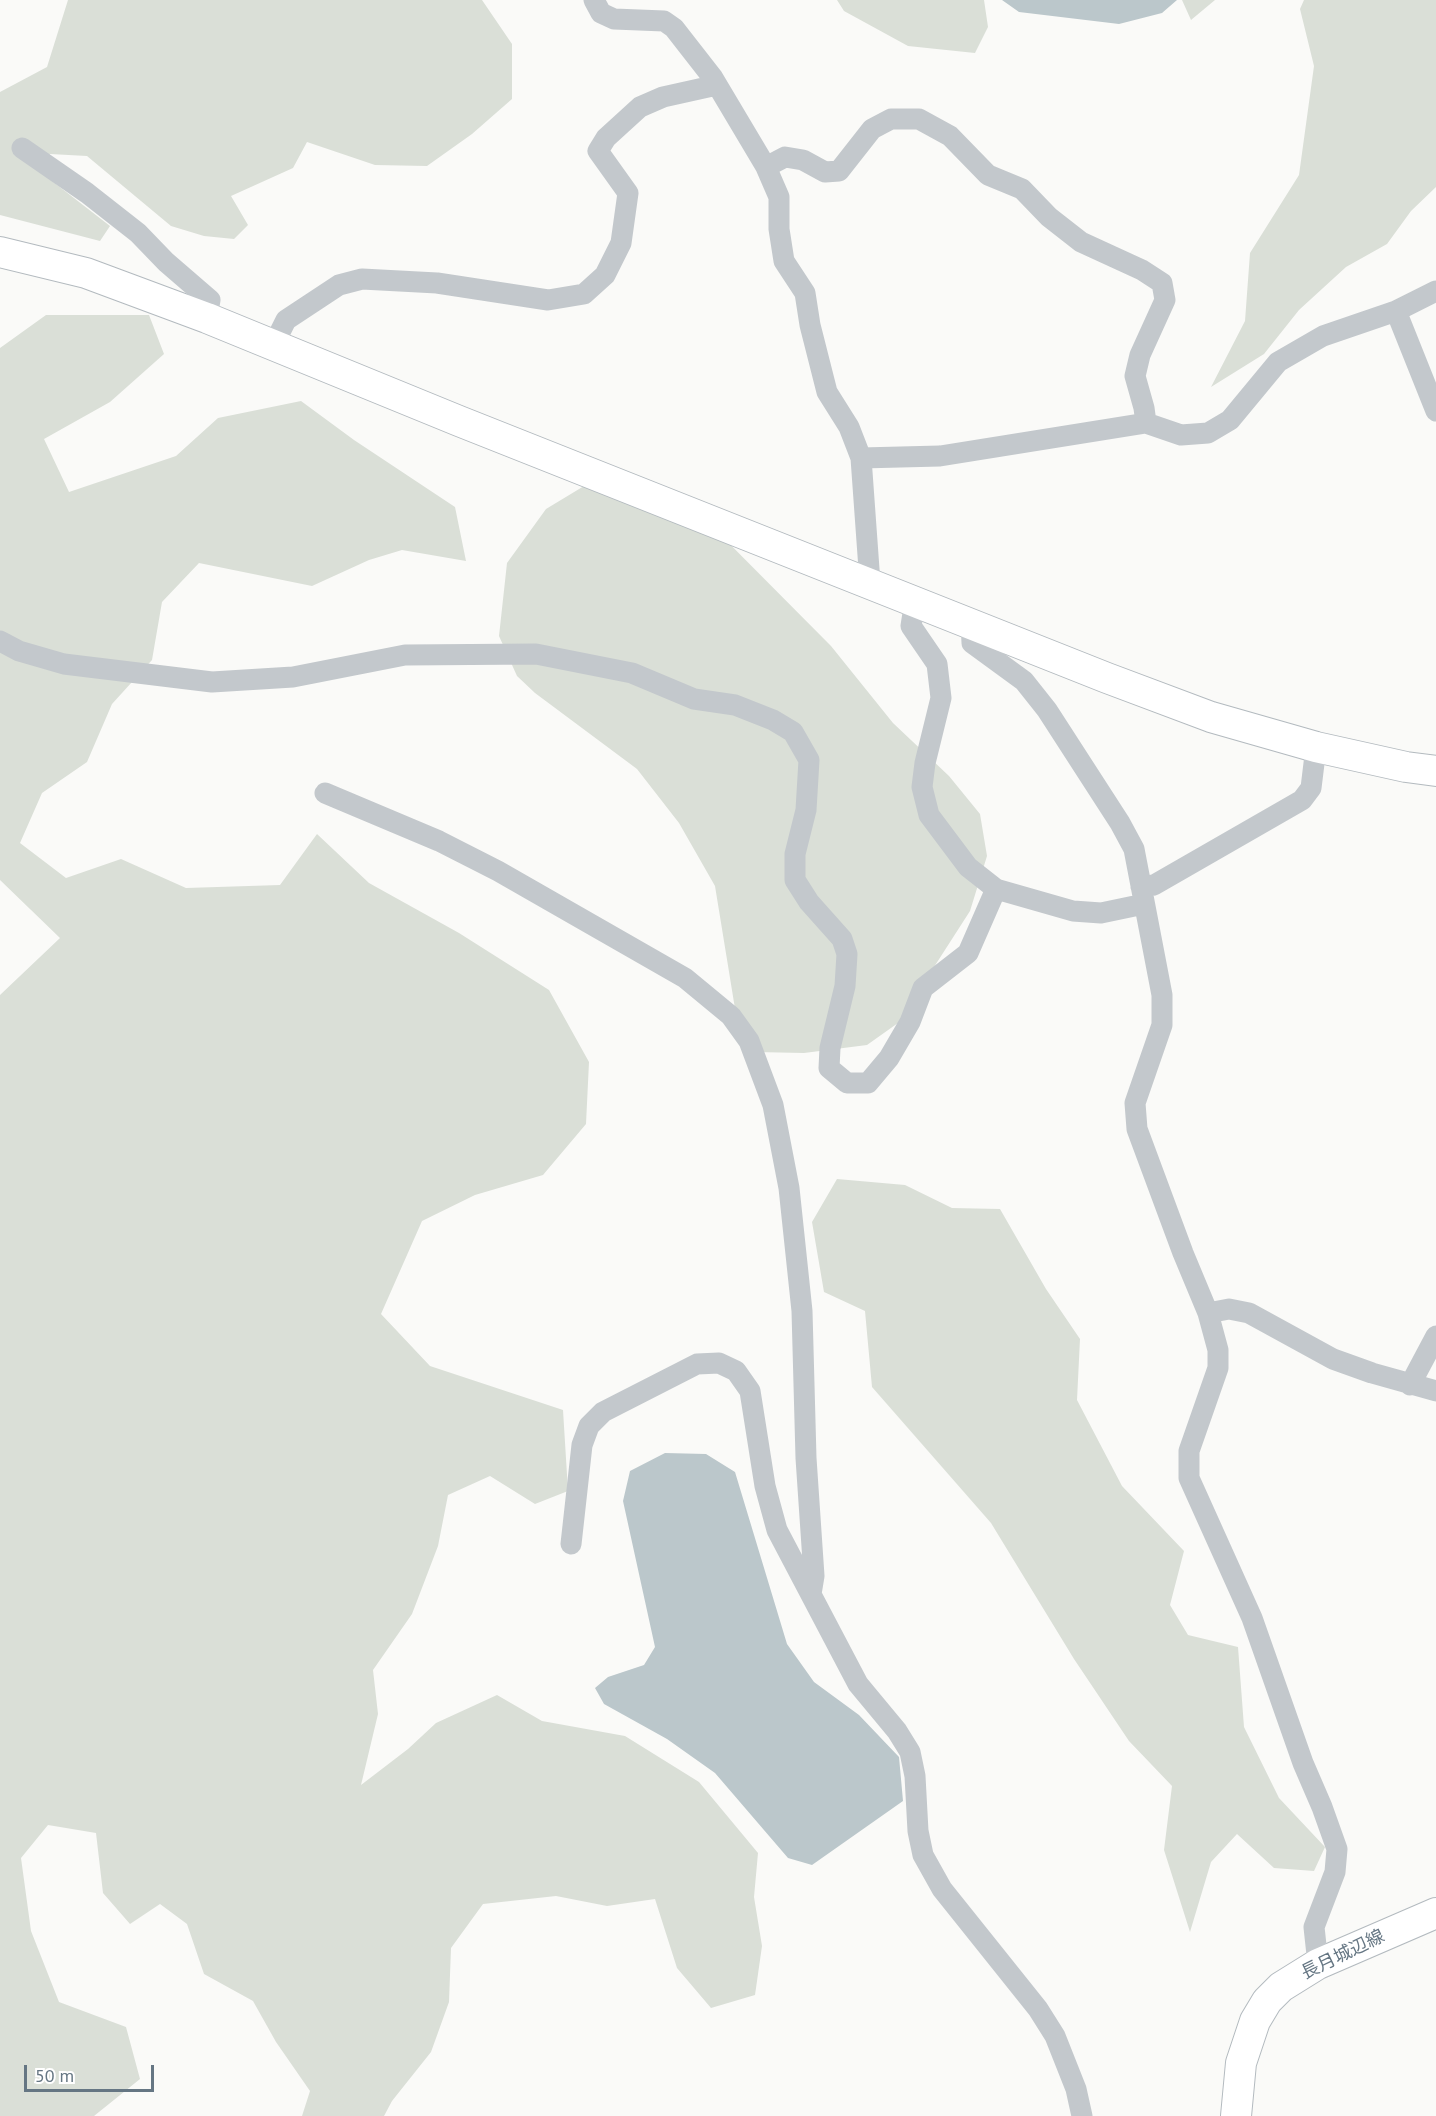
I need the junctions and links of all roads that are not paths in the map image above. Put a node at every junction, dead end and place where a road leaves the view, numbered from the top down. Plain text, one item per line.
1 (594, 0) edge
2 (717, 85) junction
3 (22, 148) dead end
4 (766, 167) junction
5 (0, 252) edge
6 (1436, 291) edge
7 (1396, 311) junction
8 (207, 318) junction
9 (274, 344) junction
10 (1436, 411) edge
11 (1146, 423) junction
12 (861, 458) junction
13 (870, 583) junction
14 (915, 601) junction
15 (971, 622) junction
16 (0, 641) edge
17 (1316, 747) junction
18 (1436, 771) edge
19 (325, 793) dead end
20 (996, 890) junction
21 (1143, 895) junction
22 (1208, 1313) junction
23 (1436, 1336) edge
24 (1410, 1385) junction
25 (1436, 1390) edge
26 (571, 1544) dead end
27 (811, 1594) junction
28 (1436, 1913) edge
29 (1318, 1964) junction
30 (1082, 2116) edge
31 (1236, 2116) edge

1 - 2 street
2 - 4 street
2 - 9 street
3 - 8 street
4 - 11 street
4 - 12 street
5 - 8 street
6 - 7 street
7 - 10 street
7 - 11 street
8 - 9 street
9 - 13 street
11 - 12 street
12 - 13 street
13 - 14 street
14 - 15 street
14 - 20 street
15 - 17 street
15 - 21 street
16 - 20 street
17 - 18 street
17 - 21 street
19 - 27 street
20 - 21 street
21 - 22 street
22 - 24 street
22 - 29 street
23 - 24 street
24 - 25 street
26 - 27 street
27 - 30 street
28 - 29 street, 長月城辺線
29 - 31 street, 長月城辺線

